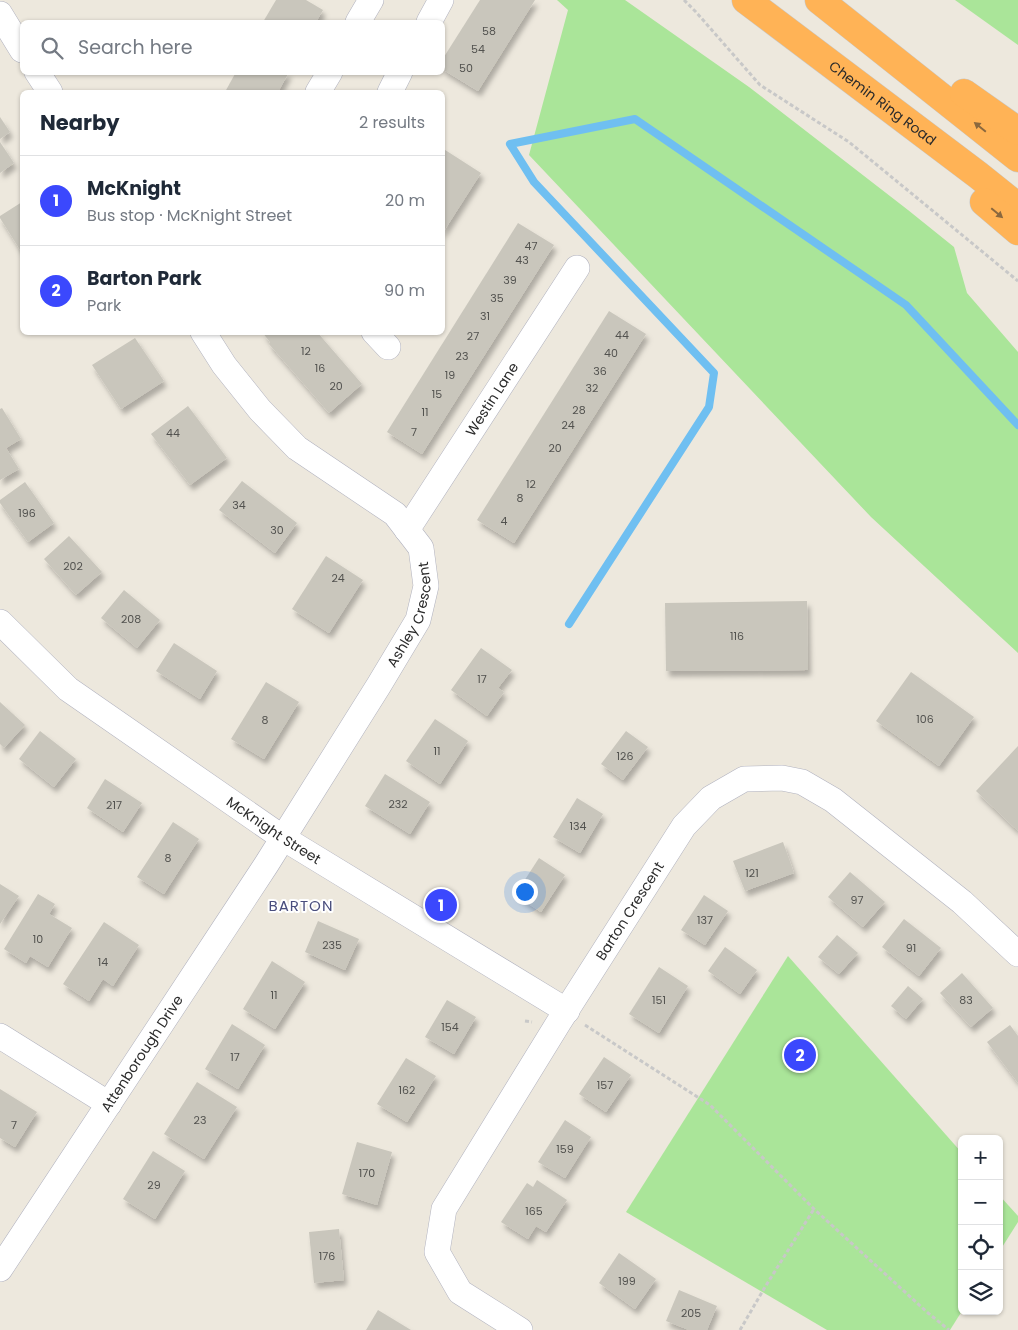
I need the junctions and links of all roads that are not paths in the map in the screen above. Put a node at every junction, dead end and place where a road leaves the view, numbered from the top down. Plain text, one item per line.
1 (371, 0) edge
2 (441, 0) edge
3 (754, 5) edge
4 (826, 5) edge
5 (0, 14) edge
6 (359, 20) edge
7 (430, 20) edge
8 (20, 47) edge
9 (39, 75) edge
10 (328, 75) edge
11 (398, 75) edge
12 (49, 90) edge
13 (319, 90) edge
14 (391, 90) edge
15 (1018, 131) edge
16 (1018, 158) edge
17 (1018, 208) edge
18 (1018, 231) edge
19 (577, 268) dead end
20 (205, 335) edge
21 (407, 530) junction
22 (0, 622) edge
23 (283, 838) junction
24 (1018, 954) edge
25 (575, 1017) junction
26 (0, 1036) edge
27 (109, 1104) junction
28 (0, 1269) edge
29 (520, 1330) edge

1 - 6 street
2 - 7 street
3 - 17 highway, Chemin Ring Road
3 -> 18 highway
4 - 15 highway
16 -> 4 highway
5 - 8 street
9 - 12 street
10 - 13 street
11 - 14 street
19 - 21 street, Westin Lane
20 - 21 street, Ashley Crescent
21 - 23 street, Ashley Crescent
22 - 23 street, McKnight Street
23 - 25 street, McKnight Street
23 - 27 street, Attenborough Drive
24 - 25 street, Barton Crescent
25 - 29 street, Barton Crescent
26 - 27 street
27 - 28 street, Attenborough Drive

